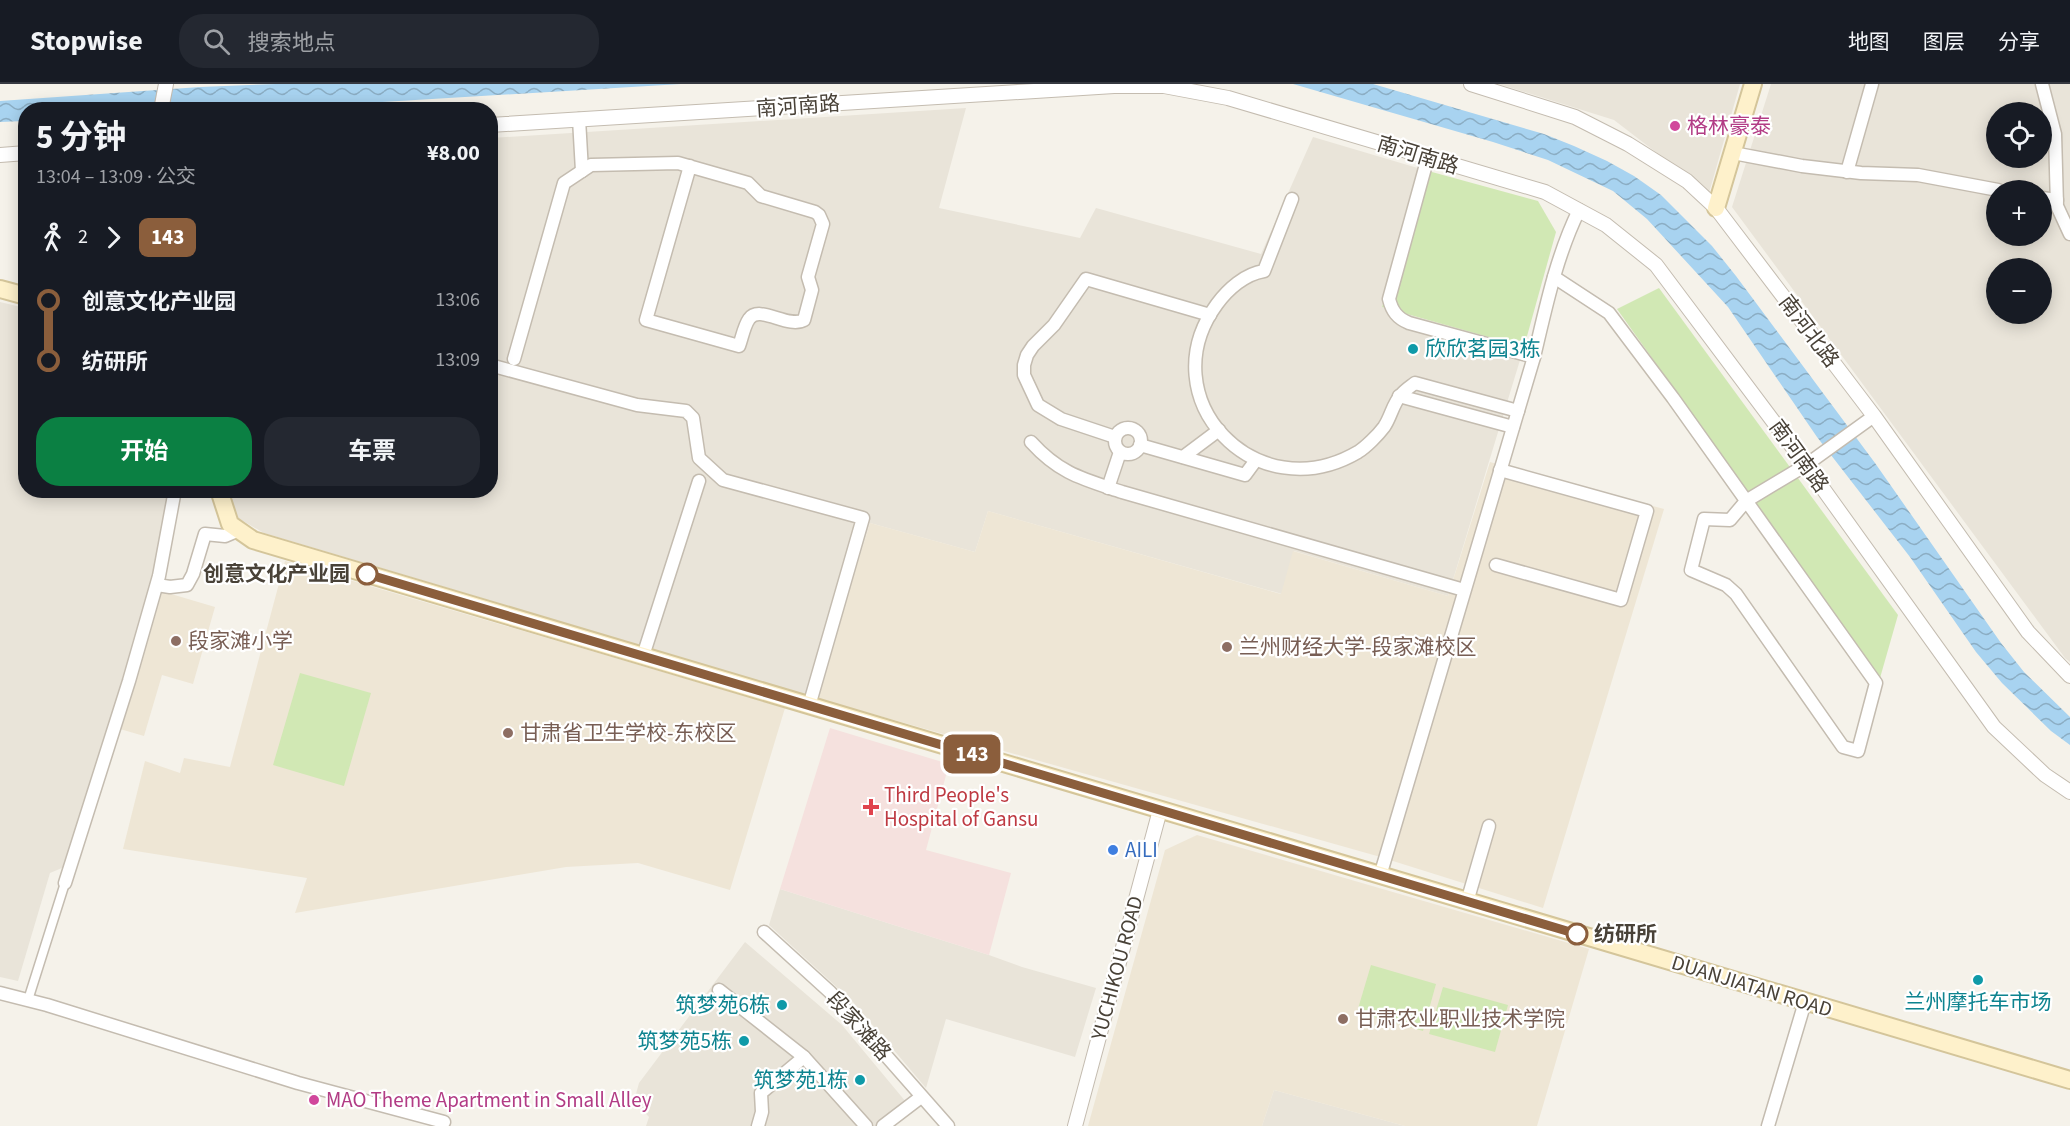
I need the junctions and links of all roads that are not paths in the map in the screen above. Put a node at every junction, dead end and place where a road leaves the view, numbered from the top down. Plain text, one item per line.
1 (166, 84) edge
2 (1471, 84) edge
3 (1753, 84) edge
4 (1872, 84) edge
5 (2042, 84) edge
6 (1215, 89) edge
7 (1230, 91) edge
8 (163, 102) edge
9 (579, 119) junction
10 (498, 124) edge
11 (1732, 153) junction
12 (18, 154) edge
13 (0, 155) edge
14 (1428, 157) junction
15 (690, 166) junction
16 (582, 171) junction
17 (1847, 172) junction
18 (1986, 188) edge
19 (1292, 199) dead end
20 (2052, 199) edge
21 (2057, 200) junction
22 (1716, 208) junction
23 (1579, 210) junction
24 (2070, 234) edge
25 (1554, 277) junction
26 (0, 289) edge
27 (18, 294) edge
28 (1210, 315) junction
29 (1534, 357) junction
30 (514, 359) dead end
31 (498, 367) edge
32 (1399, 396) junction
33 (1518, 411) junction
34 (1874, 416) junction
35 (1513, 427) junction
36 (1219, 430) junction
37 (1115, 437) junction
38 (1031, 442) dead end
39 (1140, 445) junction
40 (1120, 452) junction
41 (1183, 457) junction
42 (1256, 460) junction
43 (1806, 465) junction
44 (1500, 470) junction
45 (699, 480) dead end
46 (1108, 488) junction
47 (173, 498) edge
48 (222, 498) edge
49 (1746, 501) junction
50 (239, 530) junction
51 (1496, 565) dead end
52 (157, 585) junction
53 (1464, 590) junction
54 (643, 656) junction
55 (2070, 676) edge
56 (808, 706) junction
57 (2070, 792) edge
58 (1160, 810) junction
59 (1489, 826) dead end
60 (1380, 876) junction
61 (65, 883) joint
62 (1467, 902) junction
63 (764, 932) dead end
64 (719, 990) dead end
65 (0, 993) edge
66 (28, 1000) junction
67 (1805, 1002) junction
68 (804, 1057) junction
69 (2070, 1080) edge
70 (921, 1097) junction
71 (444, 1122) dead end
72 (758, 1126) edge
73 (866, 1126) edge
74 (883, 1126) edge
75 (948, 1126) edge
76 (1075, 1126) edge
77 (1768, 1126) edge

1 - 8 street
2 - 22 street, 南河北路
3 - 11 main road
4 - 17 street
5 - 21 street
6 - 7 street, 南河南路
6 - 9 street, 南河南路
7 - 14 street, 南河南路
9 - 10 street, 南河南路
9 - 16 street
11 - 17 street
11 - 22 main road
12 - 13 street
14 - 23 street, 南河南路
14 - 29 street
15 - 15 street
15 - 16 street
16 - 30 street
17 - 18 street
19 - 28 street
20 - 21 street
21 - 24 street
22 - 34 street, 南河北路
23 - 25 street
23 - 43 street, 南河南路
25 - 29 street
25 - 49 street
26 - 27 main road
28 - 36 street
28 - 37 street
29 - 33 street
31 - 56 street
32 - 33 street
32 - 35 street
32 - 42 street
33 - 35 street
34 - 43 street
34 - 55 street, 南河北路
35 - 44 street
36 - 41 street
36 - 42 street
37 - 39 street
37 - 40 street
38 - 46 street
39 - 40 street
39 - 41 street
40 - 46 street
41 - 42 street
43 - 49 street
43 - 57 street, 南河南路
44 - 51 street
44 - 53 street
45 - 54 street
46 - 53 street
47 - 52 street
48 - 50 main road
49 - 49 street
50 - 52 street
50 - 54 main road, DUANJIATAN ROAD
52 - 61 street
53 - 60 street
54 - 56 main road, DUANJIATAN ROAD
56 - 58 main road, DUANJIATAN ROAD
58 - 60 main road, DUANJIATAN ROAD
58 - 76 street, YUCHIKOU ROAD
59 - 62 street
60 - 62 main road, DUANJIATAN ROAD
61 - 66 street
62 - 67 main road, DUANJIATAN ROAD
63 - 70 street, 段家滩路
64 - 68 street
65 - 66 street
66 - 71 street
67 - 69 main road, DUANJIATAN ROAD
67 - 77 street
68 - 72 street
68 - 73 street
70 - 74 street
70 - 75 street, 段家滩路

